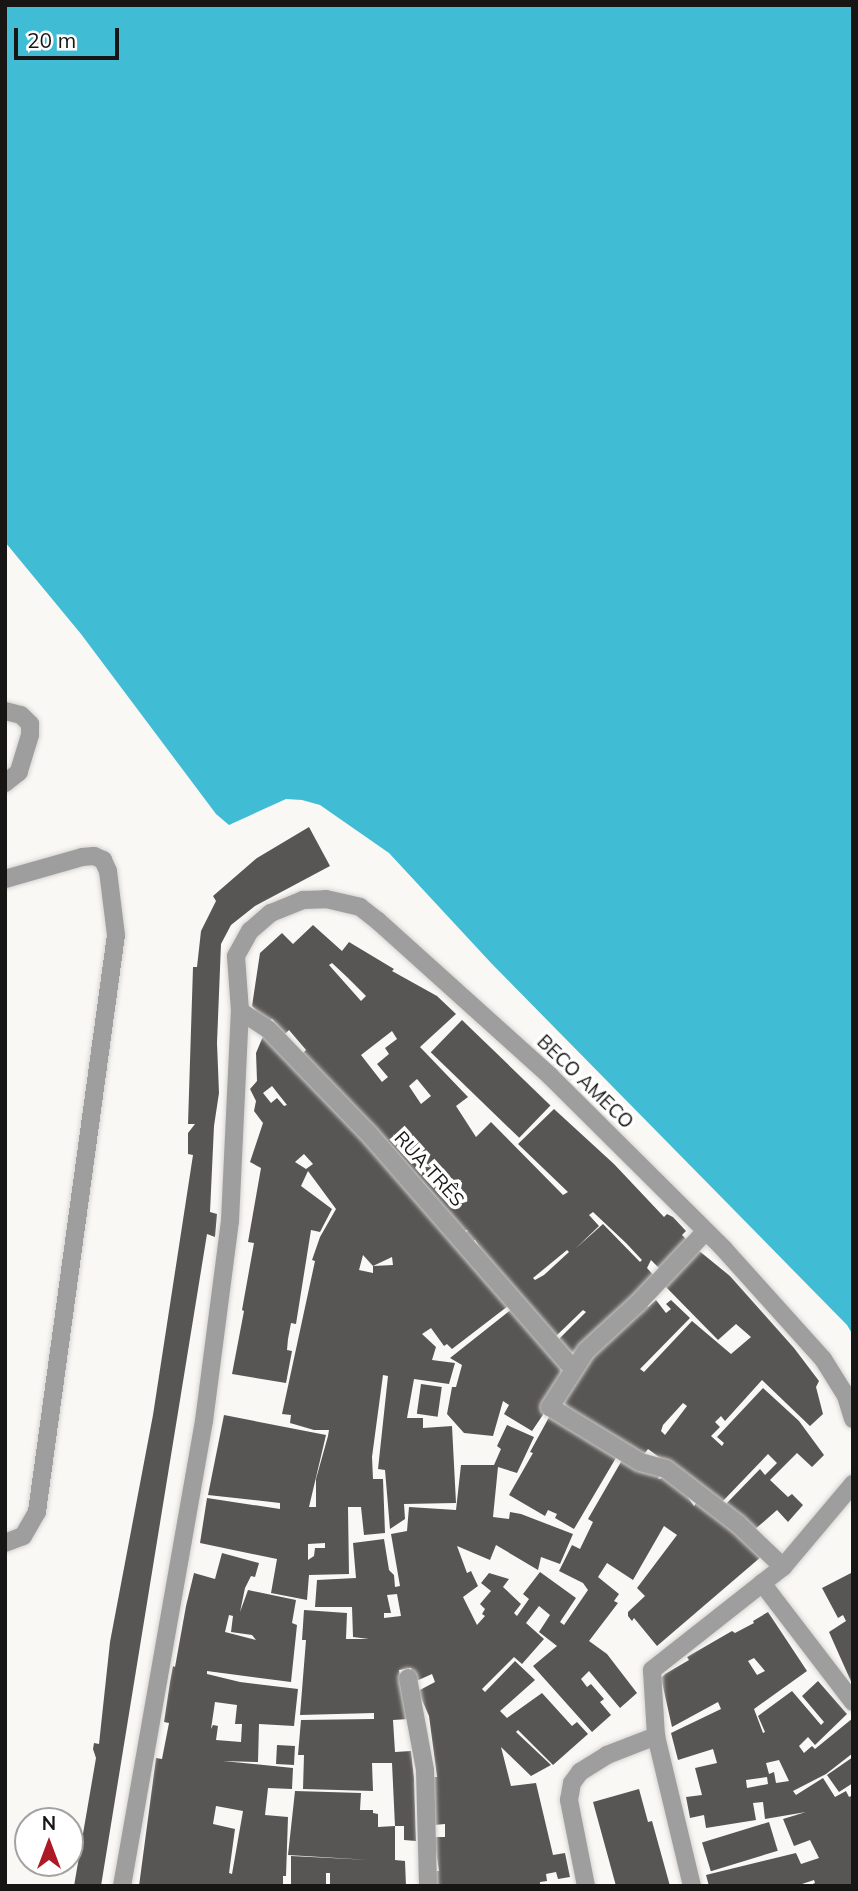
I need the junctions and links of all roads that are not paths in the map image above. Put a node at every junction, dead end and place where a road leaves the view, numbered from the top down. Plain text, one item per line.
1 (5, 711) edge
2 (5, 783) edge
3 (5, 879) edge
4 (240, 1010) junction
5 (705, 1232) junction
6 (573, 1369) junction
7 (853, 1419) edge
8 (853, 1483) edge
9 (5, 1543) edge
10 (783, 1567) junction
11 (762, 1583) junction
12 (408, 1678) dead end
13 (853, 1702) edge
14 (656, 1736) junction
15 (122, 1886) edge
16 (428, 1886) edge
17 (586, 1886) edge
18 (692, 1886) edge

1 - 2 street
3 - 9 street
4 - 5 street, BECO AMECO
4 - 6 street, RUA TRÊS
4 - 15 street
5 - 6 street
5 - 7 street, BECO AMECO
6 - 10 street
8 - 10 street
10 - 11 street
11 - 13 street
11 - 14 street
12 - 16 street
14 - 17 street
14 - 18 street

